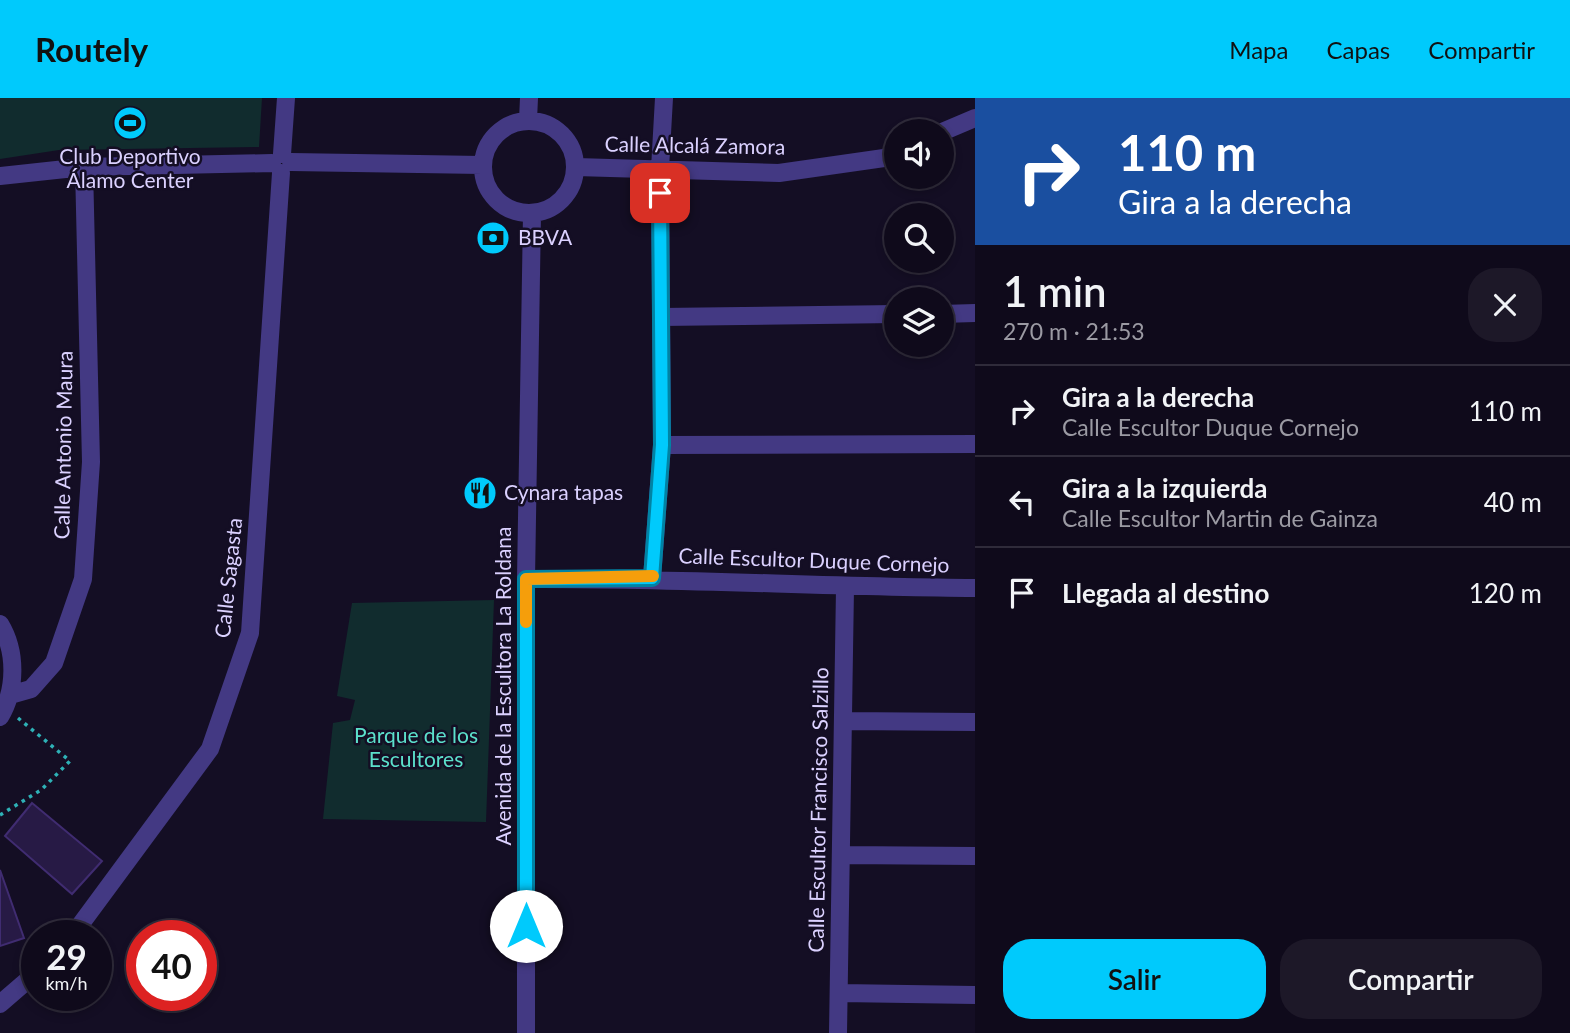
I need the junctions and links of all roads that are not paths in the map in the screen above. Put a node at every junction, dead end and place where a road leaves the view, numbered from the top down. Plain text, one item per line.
1 (286, 98) edge
2 (529, 98) edge
3 (664, 98) edge
4 (975, 118) edge
5 (528, 120) junction
6 (954, 127) edge
7 (884, 158) edge
8 (282, 163) junction
9 (482, 165) junction
10 (84, 167) junction
11 (576, 167) junction
12 (660, 169) junction
13 (0, 176) edge
14 (532, 214) junction
15 (975, 313) edge
16 (884, 314) edge
17 (954, 314) edge
18 (662, 317) junction
19 (975, 444) edge
20 (662, 445) junction
21 (652, 578) junction
22 (526, 579) junction
23 (845, 588) junction
24 (975, 589) edge
25 (0, 624) edge
26 (5, 707) edge
27 (843, 721) junction
28 (975, 722) edge
29 (842, 855) junction
30 (975, 856) edge
31 (84, 920) edge
32 (21, 986) edge
33 (840, 993) junction
34 (975, 995) edge
35 (0, 1004) edge
36 (526, 1033) edge
37 (838, 1033) edge

1 - 8 street, Calle Sagasta
2 - 5 street
3 - 12 street
4 - 6 street
5 - 9 street
5 - 11 street
7 - 12 street, Calle Alcalá Zamora
8 - 9 street
8 - 10 street
8 - 31 street, Calle Sagasta
9 - 14 street
10 - 13 street
10 - 26 street, Calle Antonio Maura
11 - 12 street, Calle Alcalá Zamora
11 - 14 street
12 - 18 street
14 - 22 street, Avenida de la Escultora La Roldana
15 - 17 street
16 - 18 street
18 - 20 street
19 - 20 street
20 - 21 street
21 - 22 street, Calle Escultor Duque Cornejo
21 - 23 street, Calle Escultor Duque Cornejo
22 - 36 street, Avenida de la Escultora La Roldana
23 - 24 street, Calle Escultor Duque Cornejo
23 - 27 street, Calle Escultor Francisco Salzillo
25 - 26 street
27 - 28 street
27 - 29 street, Calle Escultor Francisco Salzillo
29 - 30 street
29 - 33 street, Calle Escultor Francisco Salzillo
32 - 35 street
33 - 34 street
33 - 37 street, Calle Escultor Francisco Salzillo

